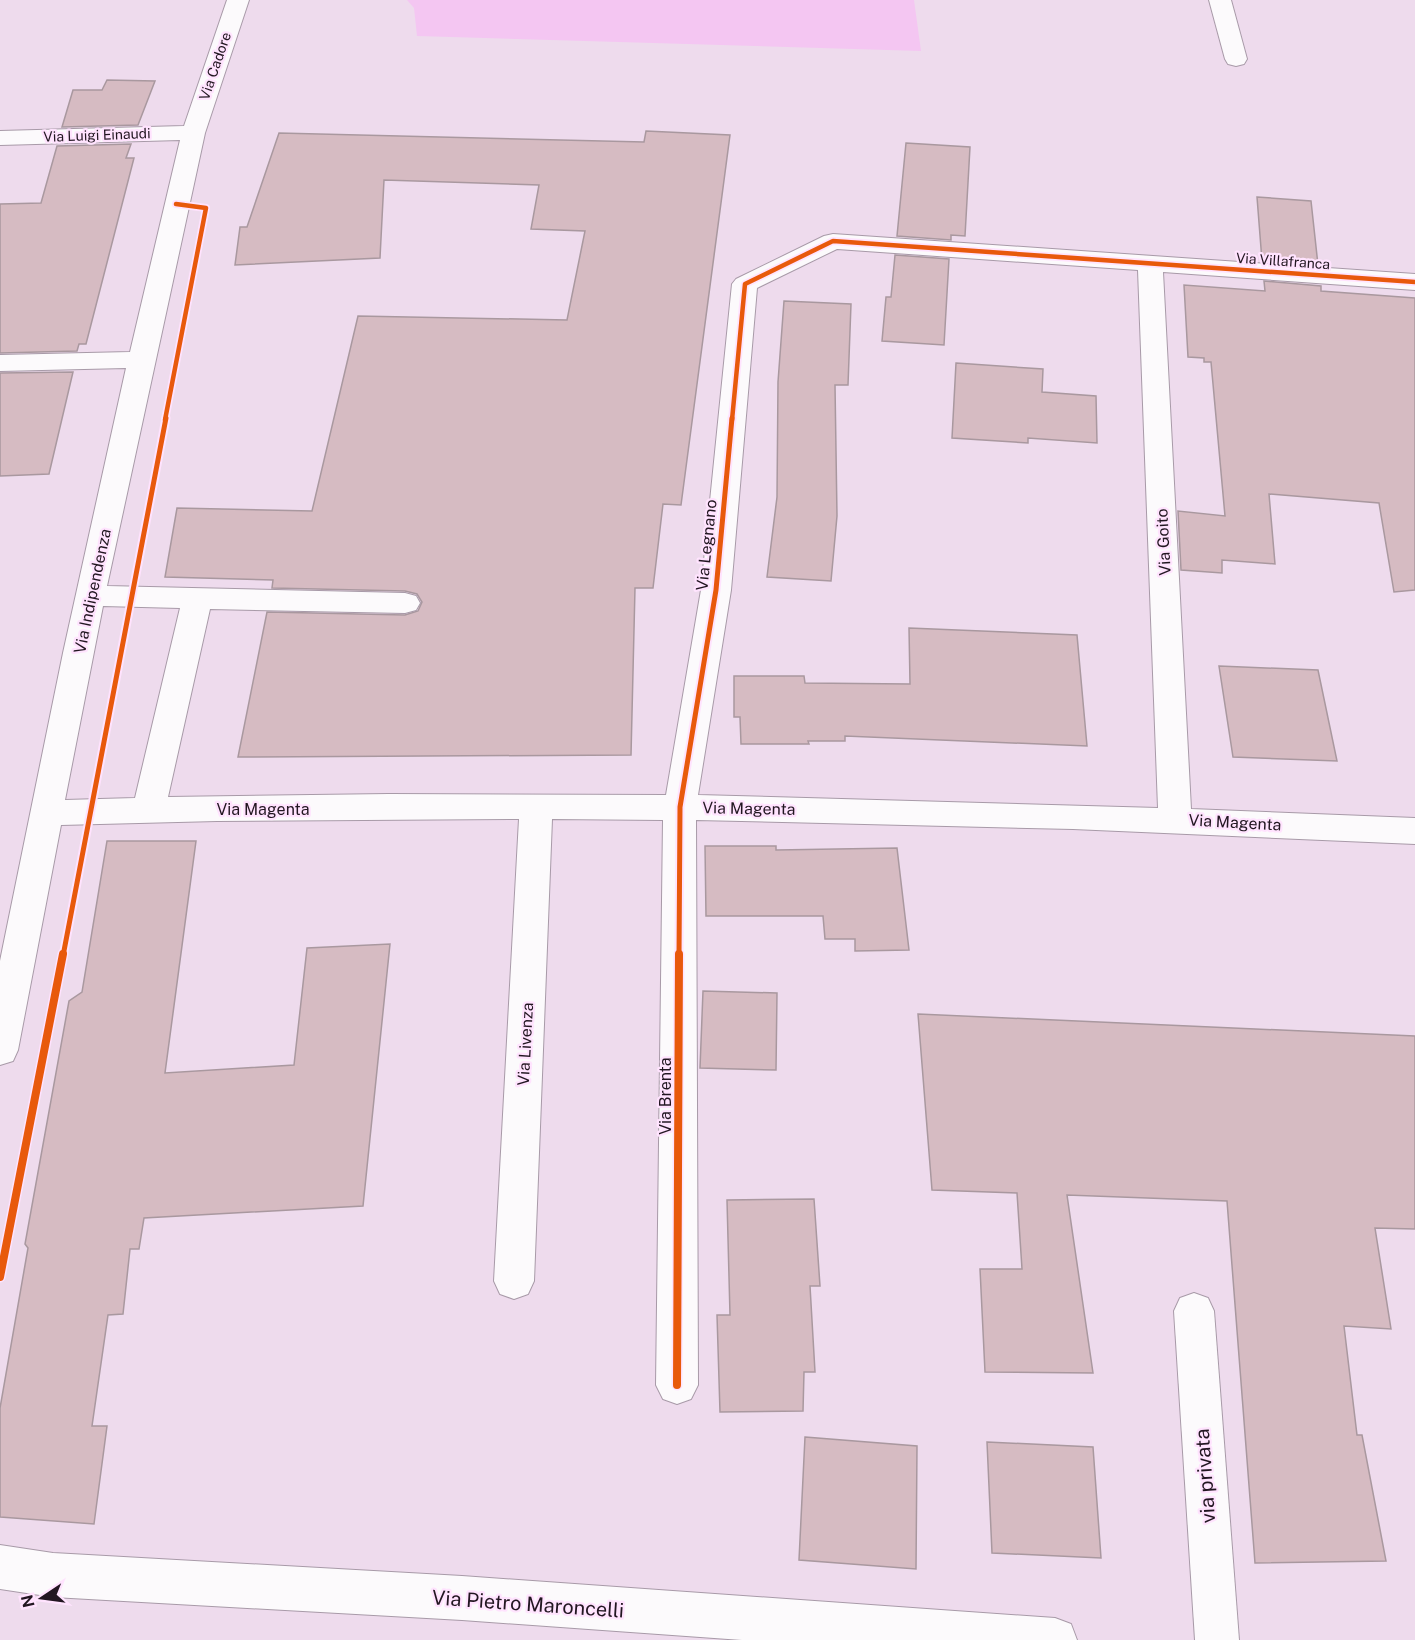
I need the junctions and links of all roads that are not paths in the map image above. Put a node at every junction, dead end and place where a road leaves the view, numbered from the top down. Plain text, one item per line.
1 (238, 0) edge
2 (1220, 0) edge
3 (1236, 59) dead end
4 (193, 133) junction
5 (0, 138) edge
6 (1150, 264) junction
7 (1415, 282) edge
8 (745, 284) joint
9 (141, 360) junction
10 (0, 363) edge
11 (90, 597) junction
12 (197, 599) junction
13 (405, 603) dead end
14 (536, 807) junction
15 (680, 807) junction
16 (148, 810) junction
17 (46, 813) junction
18 (1175, 819) junction
19 (1415, 831) edge
20 (0, 1050) edge
21 (514, 1281) dead end
22 (1194, 1311) dead end
23 (677, 1385) dead end
24 (0, 1567) edge
25 (846, 1633) edge
26 (1055, 1640) edge
27 (1217, 1640) edge

1 - 4 street, Via Cadore
2 - 3 street
4 - 5 street, Via Luigi Einaudi
4 - 9 street, Via Indipendenza
6 - 7 street, Via Villafranca
6 - 8 street, Via Villafranca
6 - 18 street, Via Goito
8 - 15 street, Via Legnano
9 - 10 street
9 - 11 street, Via Indipendenza
11 - 12 street
11 - 17 street, Via Indipendenza
12 - 13 street
12 - 16 street
14 - 15 street, Via Magenta
14 - 16 street, Via Magenta
14 - 21 street, Via Livenza
15 - 18 street, Via Magenta
15 - 23 street, Via Brenta
16 - 17 street, Via Magenta
17 - 20 street, Via Indipendenza
18 - 19 street, Via Magenta
22 - 27 street, via privata
24 - 25 street, Via Pietro Maroncelli
25 - 26 street, Via Pietro Maroncelli

